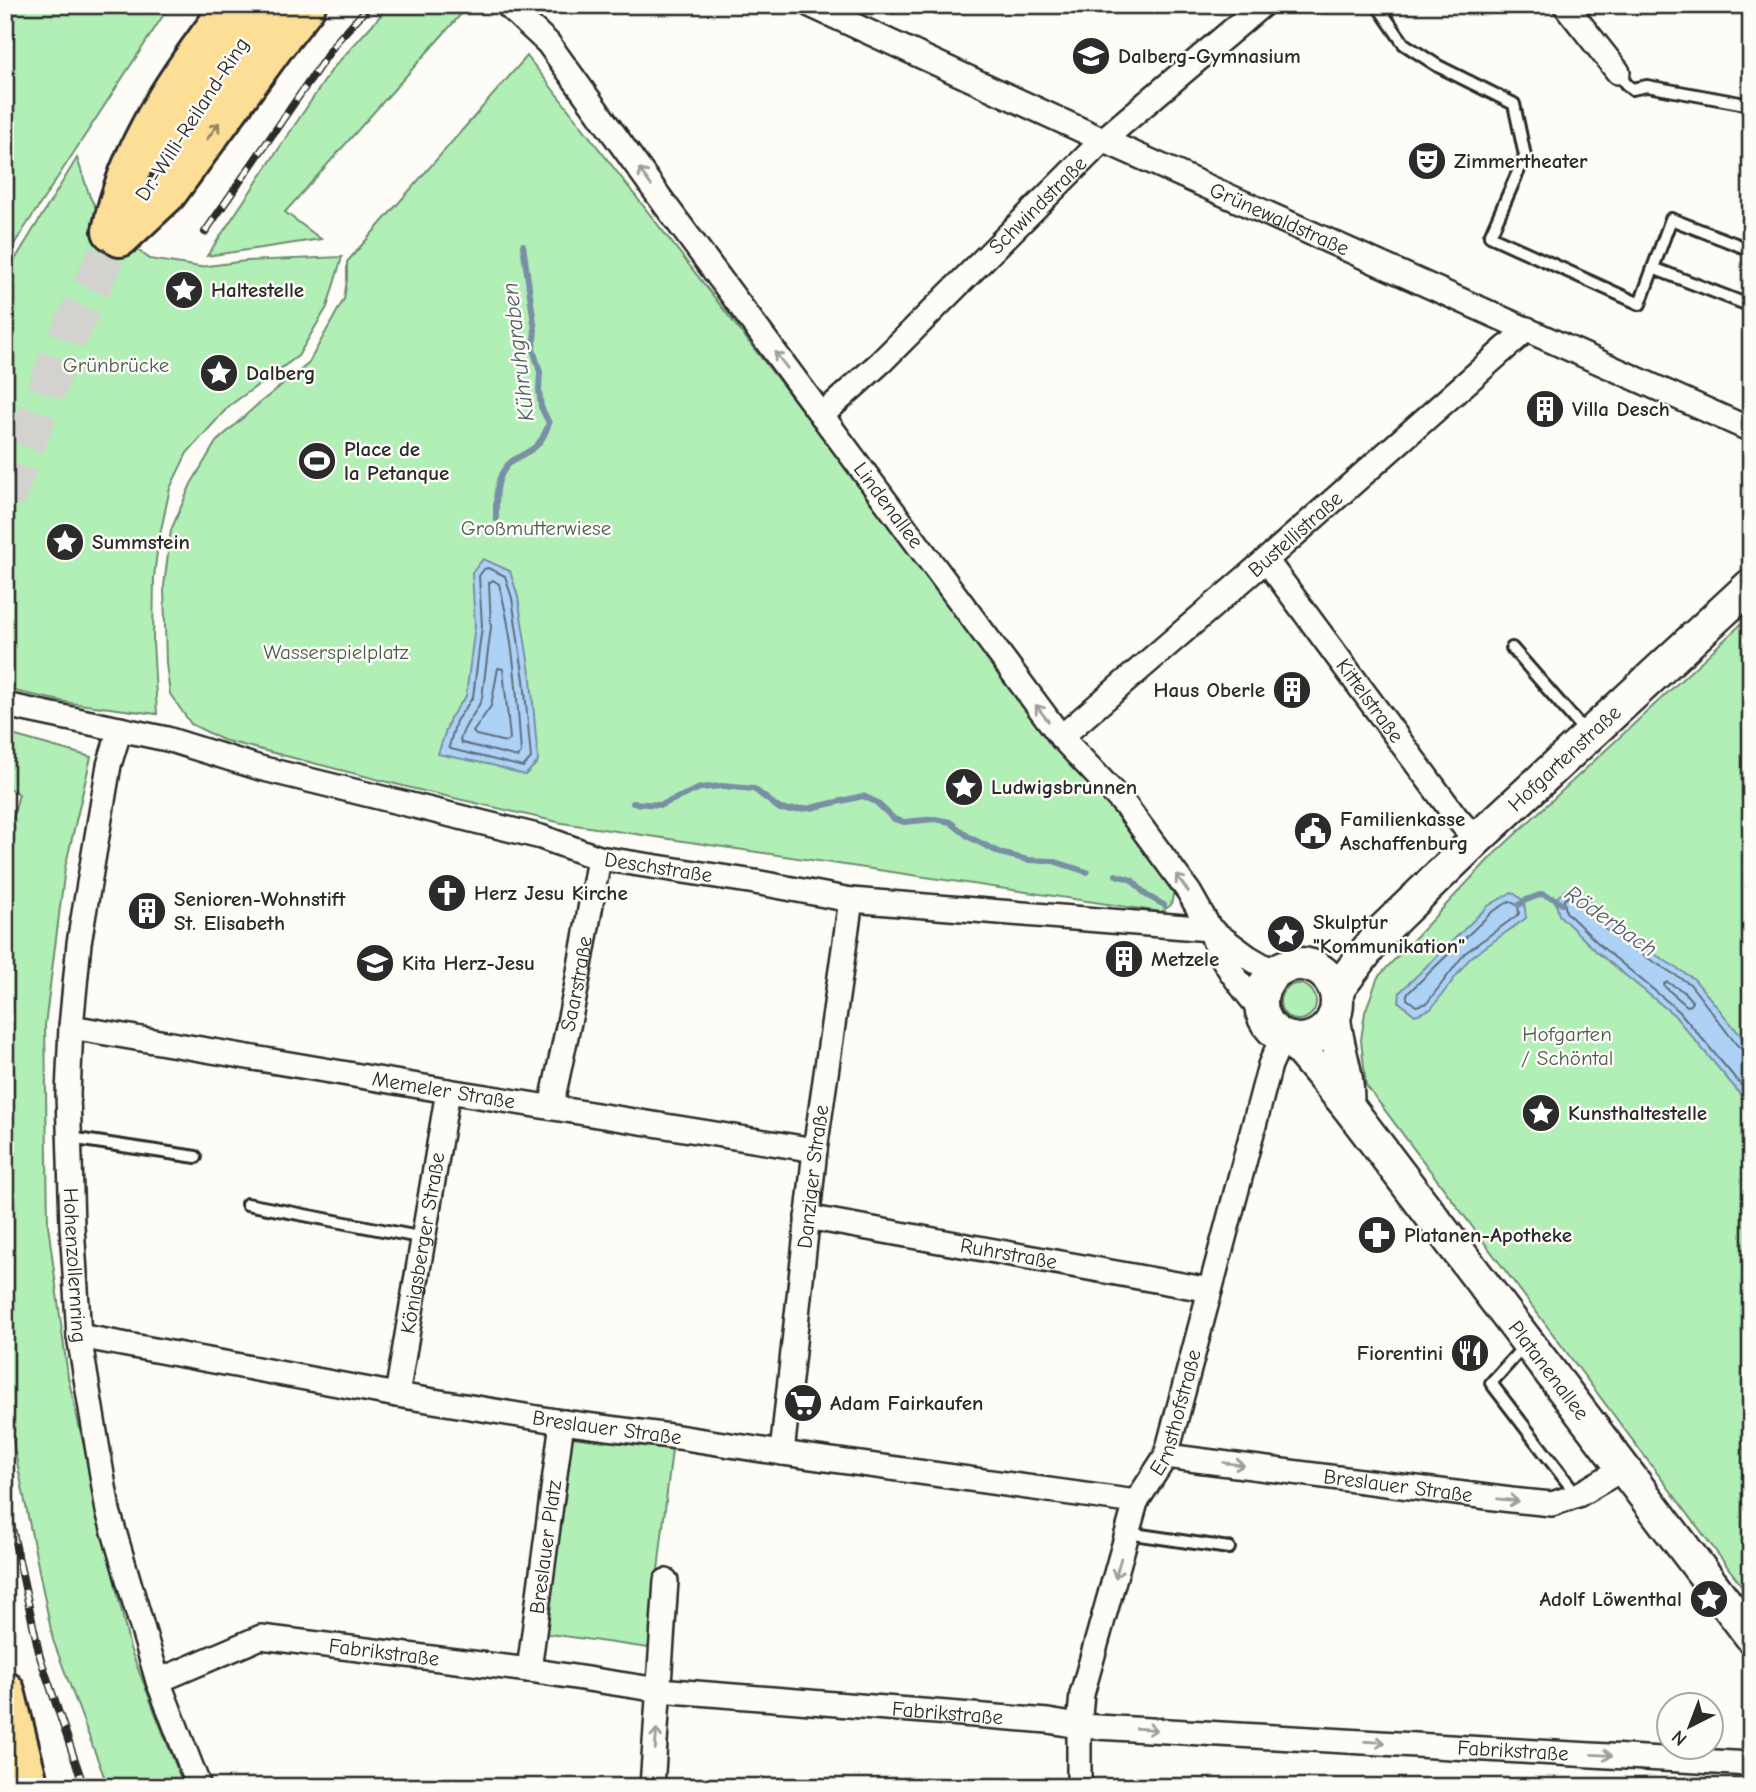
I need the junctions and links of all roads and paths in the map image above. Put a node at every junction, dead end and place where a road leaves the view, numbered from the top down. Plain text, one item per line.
1 (233, 5) edge
2 (270, 5) edge
3 (306, 5) edge
4 (810, 5) edge
5 (1262, 5) edge
6 (1377, 5) edge
7 (1565, 5) edge
8 (513, 10) edge
9 (1618, 72) joint
10 (1751, 105) edge
11 (1103, 140) junction
12 (116, 234) junction
13 (1751, 250) edge
14 (1653, 268) junction
15 (1751, 306) edge
16 (1527, 329) junction
17 (822, 415) junction
18 (1751, 430) edge
19 (1266, 560) junction
20 (1751, 585) edge
21 (1511, 649) dead end
22 (5, 705) edge
23 (120, 729) junction
24 (1588, 736) junction
25 (1060, 737) junction
26 (1476, 840) junction
27 (599, 858) junction
28 (852, 901) junction
29 (1210, 929) junction
30 (1381, 932) junction
31 (1310, 965) junction
32 (1277, 972) junction
33 (1335, 1006) junction
34 (71, 1027) junction
35 (1279, 1029) junction
36 (449, 1091) junction
37 (1347, 1105) junction
38 (551, 1107) junction
39 (70, 1138) junction
40 (815, 1150) junction
41 (196, 1157) dead end
42 (247, 1204) dead end
43 (807, 1217) junction
44 (424, 1238) junction
45 (1210, 1290) junction
46 (79, 1336) junction
47 (1528, 1342) junction
48 (397, 1395) junction
49 (562, 1422) junction
50 (782, 1453) junction
51 (1167, 1456) junction
52 (1624, 1468) junction
53 (1578, 1496) junction
54 (1136, 1502) junction
55 (1128, 1533) junction
56 (1229, 1548) dead end
57 (666, 1581) dead end
58 (1751, 1636) edge
59 (529, 1670) junction
60 (158, 1681) junction
61 (659, 1690) junction
62 (5, 1691) edge
63 (1079, 1726) junction
64 (1751, 1764) edge
65 (29, 1787) edge
66 (199, 1787) edge
67 (652, 1787) edge
68 (1079, 1787) edge

1 - 12 highway
2 - 12 highway, Dr.-Willi-Reiland-Ring
12 -> 3 highway
4 - 11 street, Grünewaldstraße
5 - 11 street, Schwindstraße
6 - 14 lane
7 - 9 street
17 -> 8 street, Lindenallee
9 - 10 lane
11 - 16 street, Grünewaldstraße
11 - 17 street, Schwindstraße
13 - 14 lane
14 - 15 lane
16 - 18 street, Grünewaldstraße
16 - 19 street, Bustellistraße
25 -> 17 street, Lindenallee
19 - 25 street, Bustellistraße
19 - 26 street, Kittelstraße
20 - 24 main road, Hofgartenstraße
21 - 24 lane
22 - 23 street, Deschstraße
23 - 27 street, Deschstraße
23 - 34 street, Hohenzollernring
24 - 26 main road, Hofgartenstraße
29 -> 25 street, Lindenallee
26 - 30 main road, Hofgartenstraße
27 - 28 street, Deschstraße
27 - 38 street, Saarstraße
28 - 29 street, Deschstraße
28 - 40 street, Danziger Straße
29 - 32 street, Lindenallee
29 - 35 street
30 - 31 main road, Hofgartenstraße
30 - 33 main road, Hofgartenstraße
31 - 32 main road
31 - 33 main road
32 - 35 main road
33 - 35 main road
33 - 37 main road
34 - 36 street, Memeler Straße
34 - 39 street, Hohenzollernring
35 - 37 main road, Platanenallee
35 - 45 street, Ernsthofstraße
36 - 38 street, Memeler Straße
36 - 44 street, Königsberger Straße
37 - 47 main road, Platanenallee
38 - 40 street, Memeler Straße
39 - 41 lane
39 - 46 street, Hohenzollernring
40 - 43 street, Danziger Straße
42 - 44 lane
43 - 45 street, Ruhrstraße
43 - 50 street, Danziger Straße
44 - 48 street, Königsberger Straße
45 - 51 street, Ernsthofstraße
46 - 48 street, Breslauer Straße
46 - 60 street, Hohenzollernring
47 - 52 main road, Platanenallee
47 - 53 lane
48 - 49 street, Breslauer Straße
49 - 50 street, Breslauer Straße
49 - 59 street, Breslauer Platz
50 - 54 street, Breslauer Straße
51 -> 53 street, Breslauer Straße
51 - 54 street, Ernsthofstraße
52 - 53 street, Breslauer Straße
52 - 58 main road, Platanenallee
54 - 55 street, Ernsthofstraße
55 - 56 lane
55 -> 63 street, Ernsthofstraße
57 - 61 street
59 - 60 street, Fabrikstraße
59 - 61 street, Fabrikstraße
60 - 66 street, Hohenzollernring
61 - 63 street, Fabrikstraße
67 -> 61 street
62 - 65 highway
63 -> 64 street, Fabrikstraße
63 - 68 street, Ernsthofstraße

